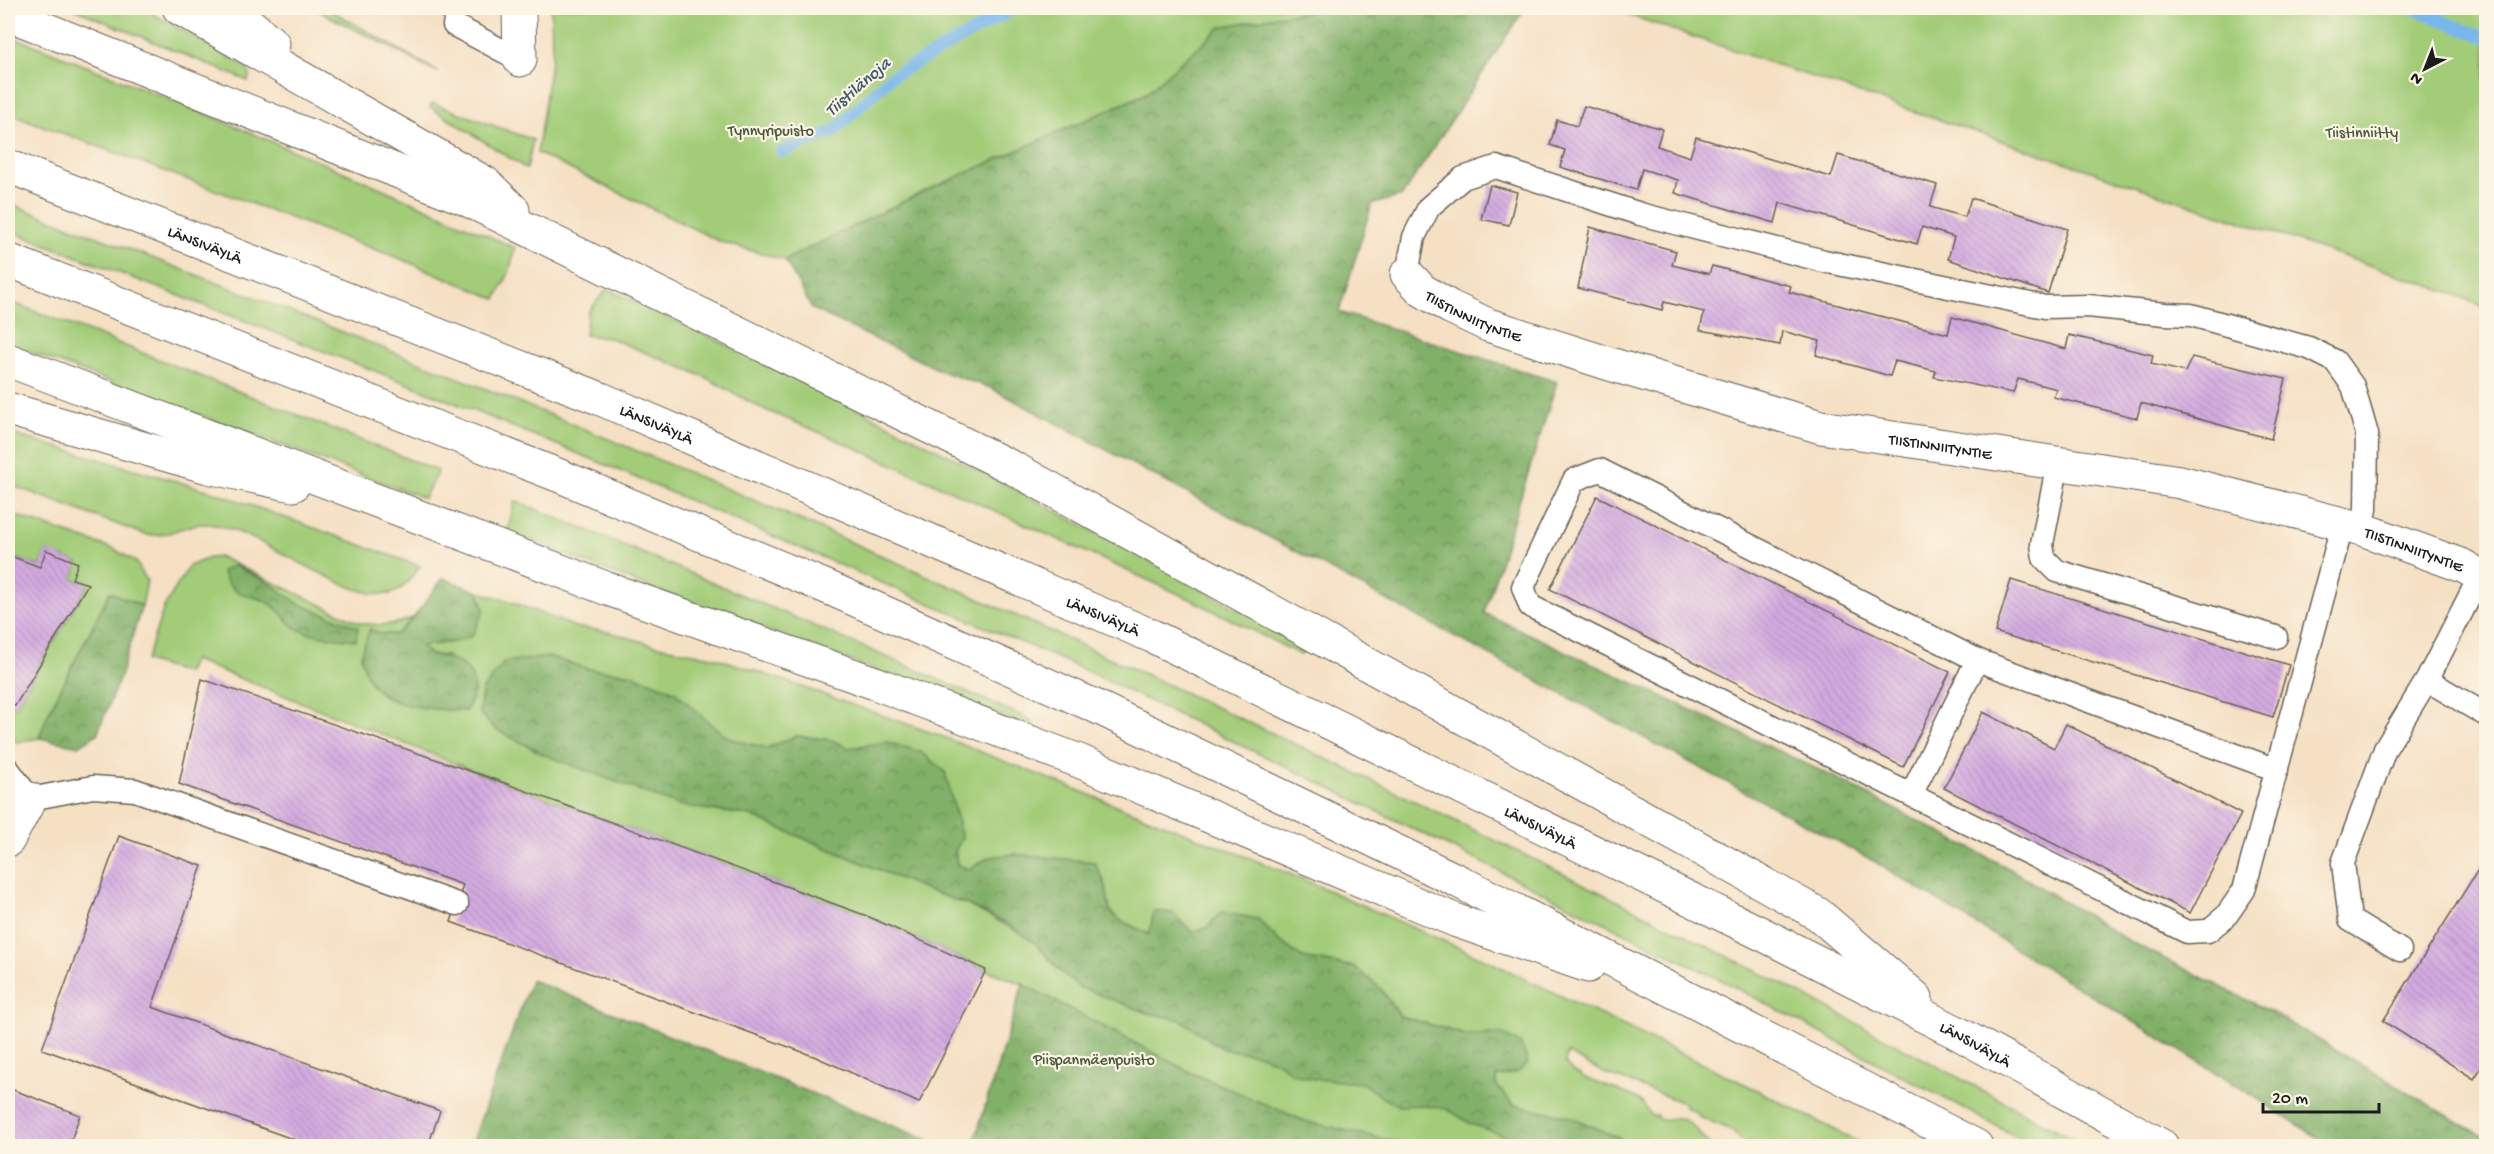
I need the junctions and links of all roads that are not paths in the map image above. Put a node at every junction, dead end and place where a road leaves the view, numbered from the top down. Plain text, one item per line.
1 (179, 8) edge
2 (230, 8) edge
3 (519, 8) edge
4 (8, 14) edge
5 (454, 25) dead end
6 (520, 60) joint
7 (334, 95) junction
8 (8, 166) edge
9 (539, 235) junction
10 (8, 260) edge
11 (1407, 274) joint
12 (8, 360) edge
13 (8, 409) edge
14 (2058, 463) junction
15 (380, 502) junction
16 (2353, 527) junction
17 (2483, 577) edge
18 (2277, 638) dead end
19 (1977, 660) junction
20 (2427, 680) junction
21 (2487, 714) edge
22 (8, 769) edge
23 (2277, 770) junction
24 (1911, 795) junction
25 (30, 799) junction
26 (8, 840) edge
27 (457, 904) dead end
28 (2400, 950) dead end
29 (1700, 1004) junction
30 (1956, 1032) junction
31 (1976, 1146) edge
32 (2162, 1146) edge

1 - 7 main road
2 - 7 main road
3 - 6 main road
4 - 9 main road
5 - 6 lane
7 - 9 main road
8 - 30 main road, LÄNSIVÄYLÄ
9 - 30 main road
10 - 29 main road
11 - 14 main road, TIISTINNIITYNTIE
11 - 16 lane
12 - 15 main road
13 - 15 main road
14 - 16 main road, TIISTINNIITYNTIE
14 - 18 lane
15 - 29 main road
16 - 17 main road, TIISTINNIITYNTIE
16 - 23 lane
17 - 20 lane
19 - 23 lane
19 - 24 lane
19 - 24 lane
20 - 21 lane
20 - 28 lane
22 - 25 lane
23 - 24 lane
25 - 26 main road
25 - 27 lane
29 - 31 main road
30 - 32 main road, LÄNSIVÄYLÄ

